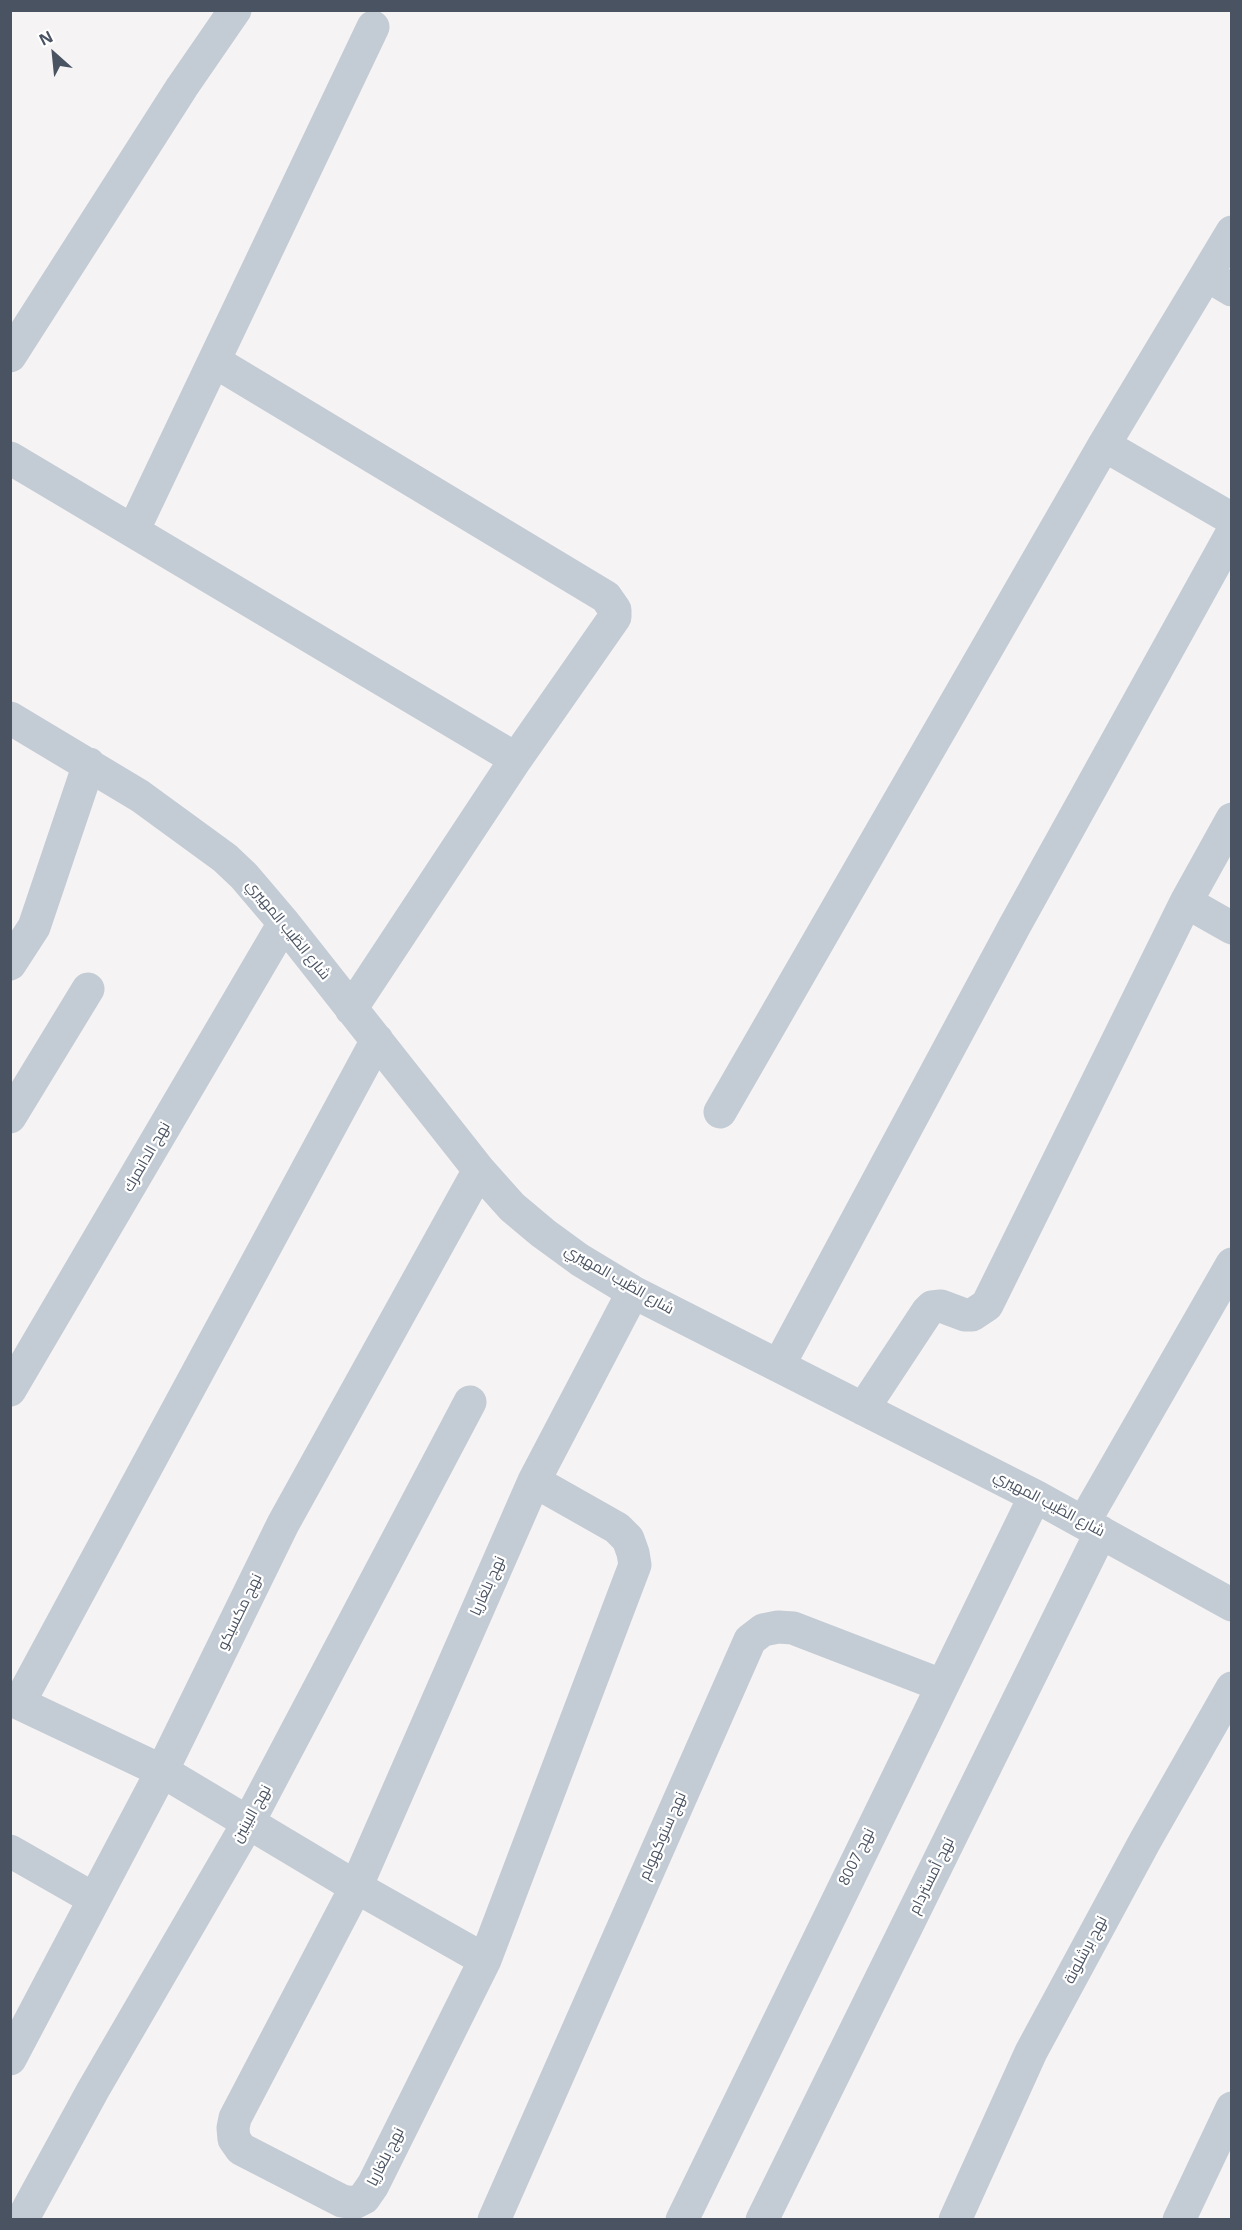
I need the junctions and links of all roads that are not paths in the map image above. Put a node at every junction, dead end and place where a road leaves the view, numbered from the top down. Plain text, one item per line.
1 (235, 10) edge
2 (373, 27) dead end
3 (1232, 232) edge
4 (1220, 283) edge
5 (10, 356) edge
6 (214, 361) junction
7 (1104, 445) junction
8 (10, 458) edge
9 (1232, 519) edge
10 (133, 531) junction
11 (1232, 532) edge
12 (10, 718) edge
13 (516, 759) junction
14 (89, 764) junction
15 (1232, 819) edge
16 (1186, 902) junction
17 (284, 923) junction
18 (1232, 928) edge
19 (10, 964) edge
20 (88, 989) dead end
21 (351, 1009) junction
22 (377, 1040) junction
23 (720, 1112) dead end
24 (10, 1117) edge
25 (479, 1170) junction
26 (1232, 1264) edge
27 (633, 1292) junction
28 (779, 1365) junction
29 (10, 1390) edge
30 (470, 1402) dead end
31 (863, 1409) junction
32 (534, 1481) junction
33 (1035, 1496) junction
34 (1093, 1527) junction
35 (1232, 1605) edge
36 (941, 1685) junction
37 (1232, 1688) edge
38 (15, 1701) edge
39 (162, 1771) junction
40 (249, 1823) junction
41 (10, 1851) edge
42 (356, 1887) junction
43 (94, 1899) junction
44 (485, 1960) junction
45 (10, 2059) edge
46 (1232, 2108) edge
47 (22, 2220) edge
48 (494, 2220) edge
49 (682, 2220) edge
50 (762, 2220) edge
51 (955, 2220) edge
52 (1179, 2220) edge

1 - 5 street
2 - 6 street
3 - 4 street
4 - 7 street
6 - 10 street
6 - 13 street
7 - 9 street
7 - 23 street
8 - 10 street
10 - 13 street
11 - 28 street
12 - 14 street, شارع الطّيب المهيري
13 - 21 street
14 - 17 street, شارع الطّيب المهيري
14 - 19 street
15 - 16 street
16 - 18 street
16 - 31 street
17 - 21 street, شارع الطّيب المهيري
17 - 29 street, نهج الدانمرك
20 - 24 street
21 - 22 street, شارع الطّيب المهيري
22 - 25 street, شارع الطّيب المهيري
22 - 38 street
25 - 27 street, شارع الطّيب المهيري
25 - 39 street, نهج مكسيكو
26 - 34 street, نهج أمستردام
27 - 28 street, شارع الطّيب المهيري
27 - 32 street, نهج بلغاريا
28 - 31 street, شارع الطّيب المهيري
30 - 40 street, نهج البينين
31 - 33 street, شارع الطّيب المهيري
32 - 42 street, نهج بلغاريا
32 - 44 street
33 - 34 street, شارع الطّيب المهيري
33 - 36 street, نهج 8007
34 - 35 street, شارع الطّيب المهيري
34 - 50 street, نهج أمستردام
36 - 48 street, نهج ستوكهولم
36 - 49 street, نهج 8007
37 - 51 street, نهج برشلونة
38 - 39 street
39 - 40 street
39 - 43 street, نهج مكسيكو
40 - 42 street
40 - 47 street, نهج البينين
41 - 43 street
42 - 44 street
42 - 44 street, نهج بلغاريا
43 - 45 street, نهج مكسيكو
46 - 52 street

